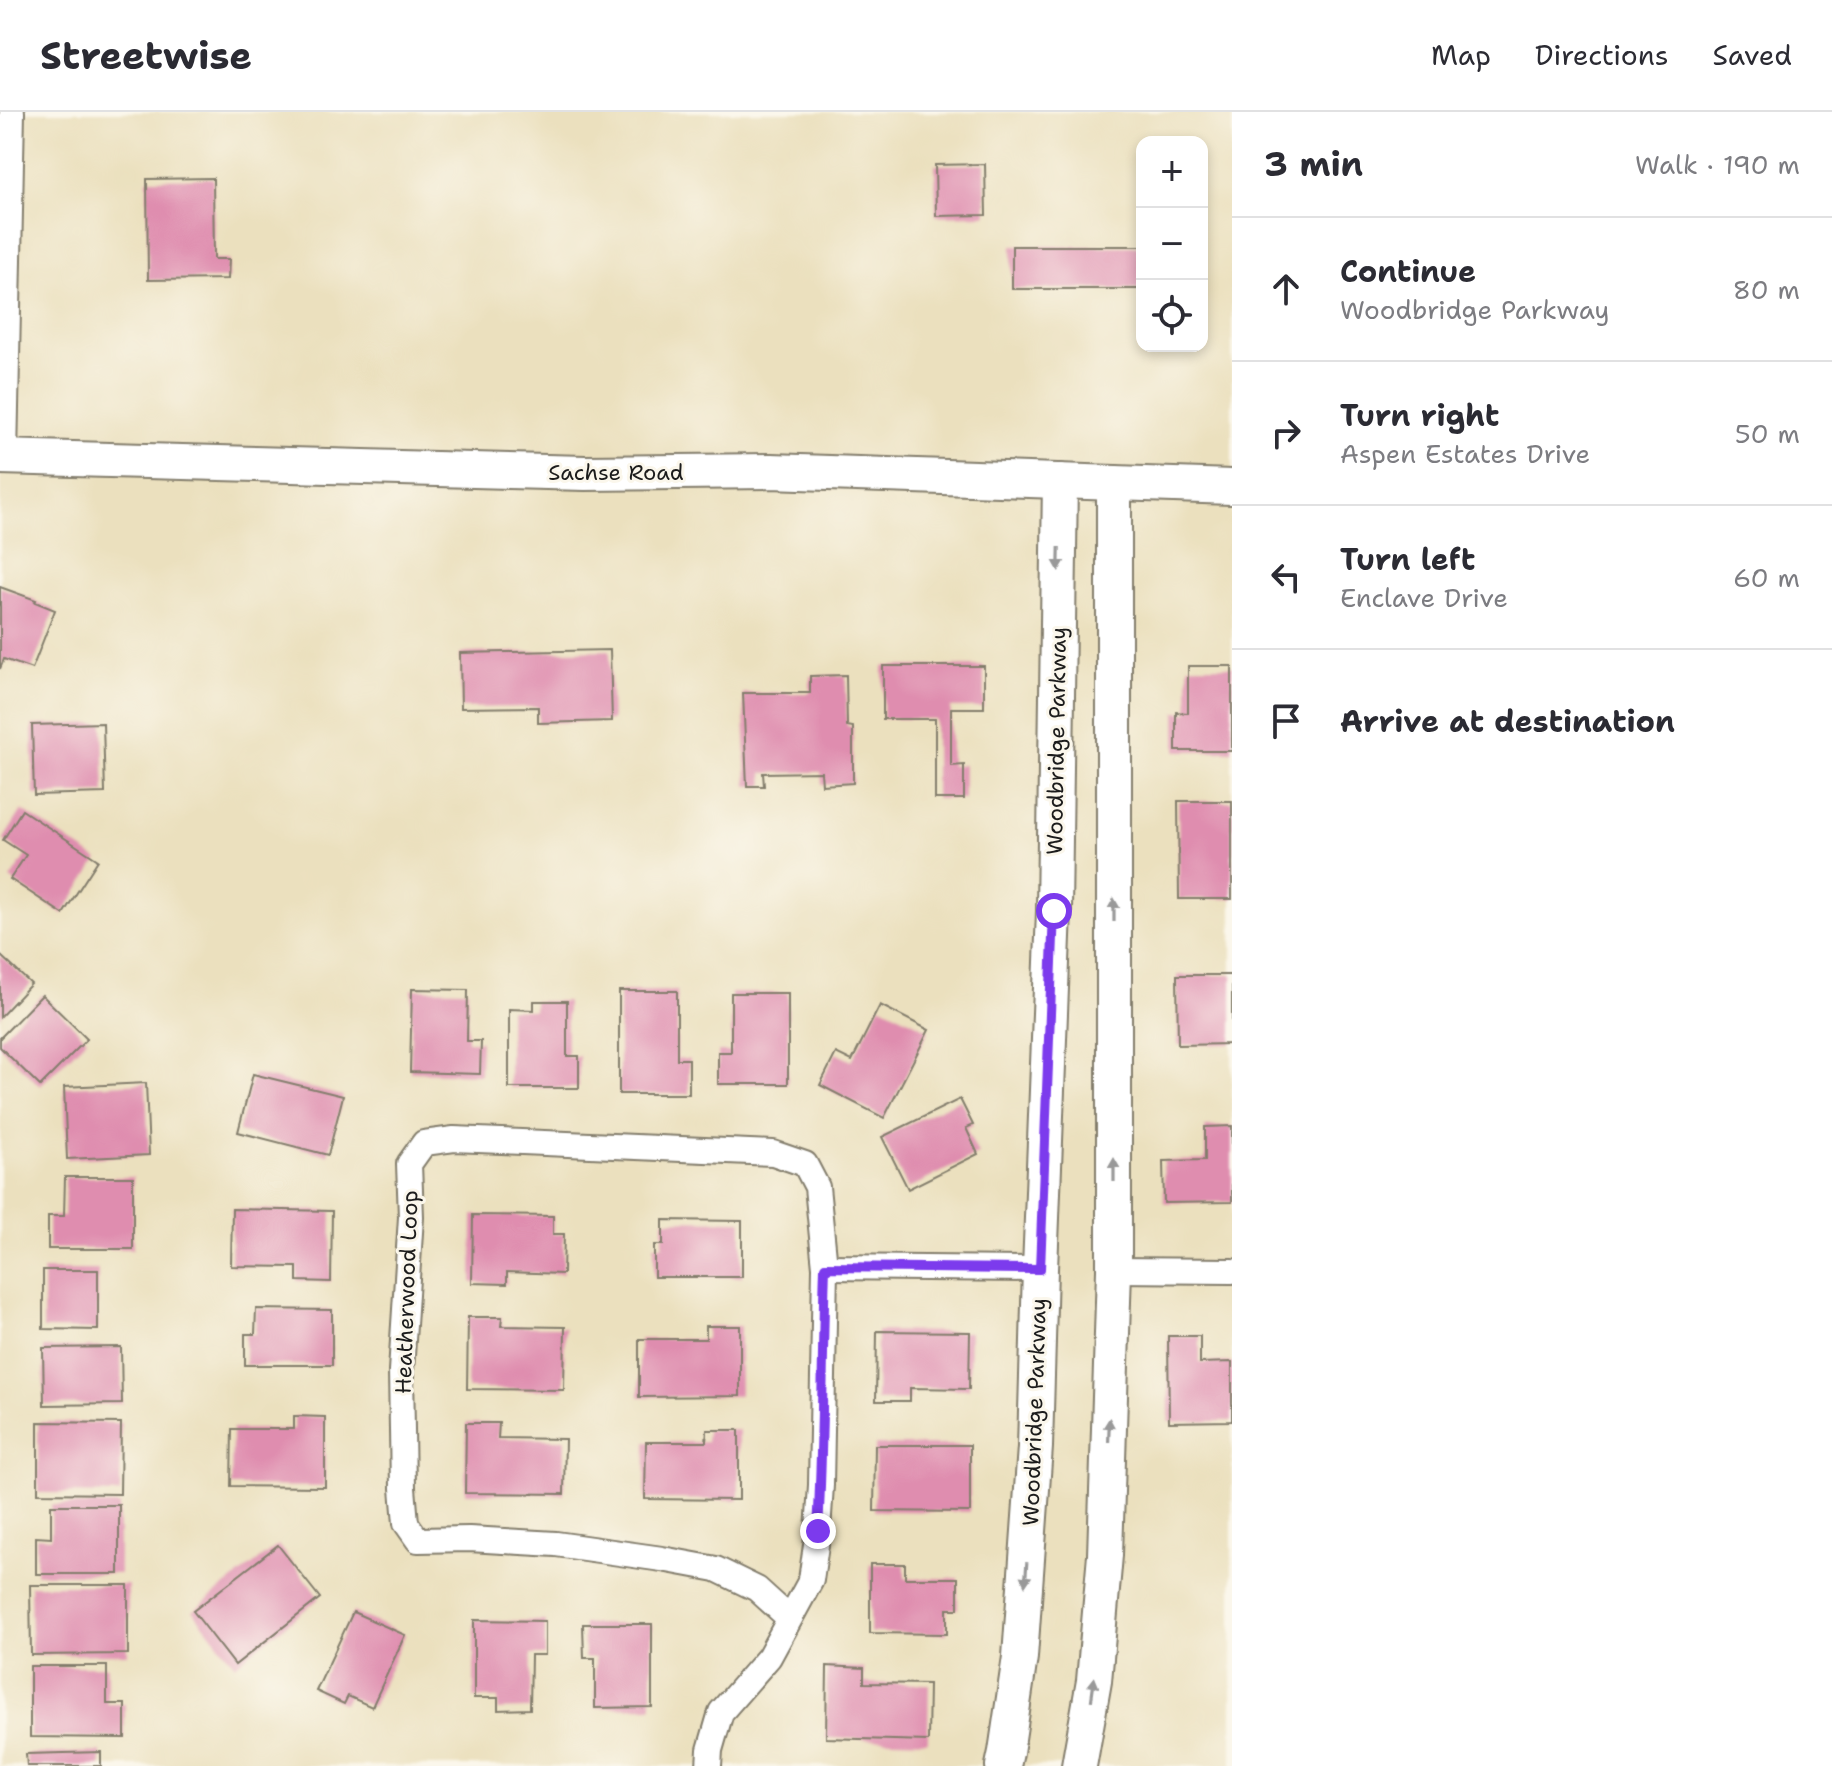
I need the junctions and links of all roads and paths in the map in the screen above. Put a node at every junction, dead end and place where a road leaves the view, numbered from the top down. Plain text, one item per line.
1 (12, 112) edge
2 (2, 457) edge
3 (1060, 481) junction
4 (1114, 483) junction
5 (1232, 487) edge
6 (825, 1267) junction
7 (1040, 1269) junction
8 (1114, 1270) junction
9 (1232, 1271) edge
10 (790, 1619) junction
11 (709, 1766) edge
12 (1003, 1766) edge
13 (1079, 1766) edge

1 - 2 street
2 - 3 main road, Sachse Road
3 - 4 main road, Sachse Road
3 -> 7 main road, Woodbridge Parkway
4 - 5 main road, Sachse Road
8 -> 4 main road
6 - 7 street
6 - 10 street
6 - 10 street, Heatherwood Loop
7 -> 12 main road, Woodbridge Parkway
8 - 9 street
13 -> 8 main road
10 - 11 street

